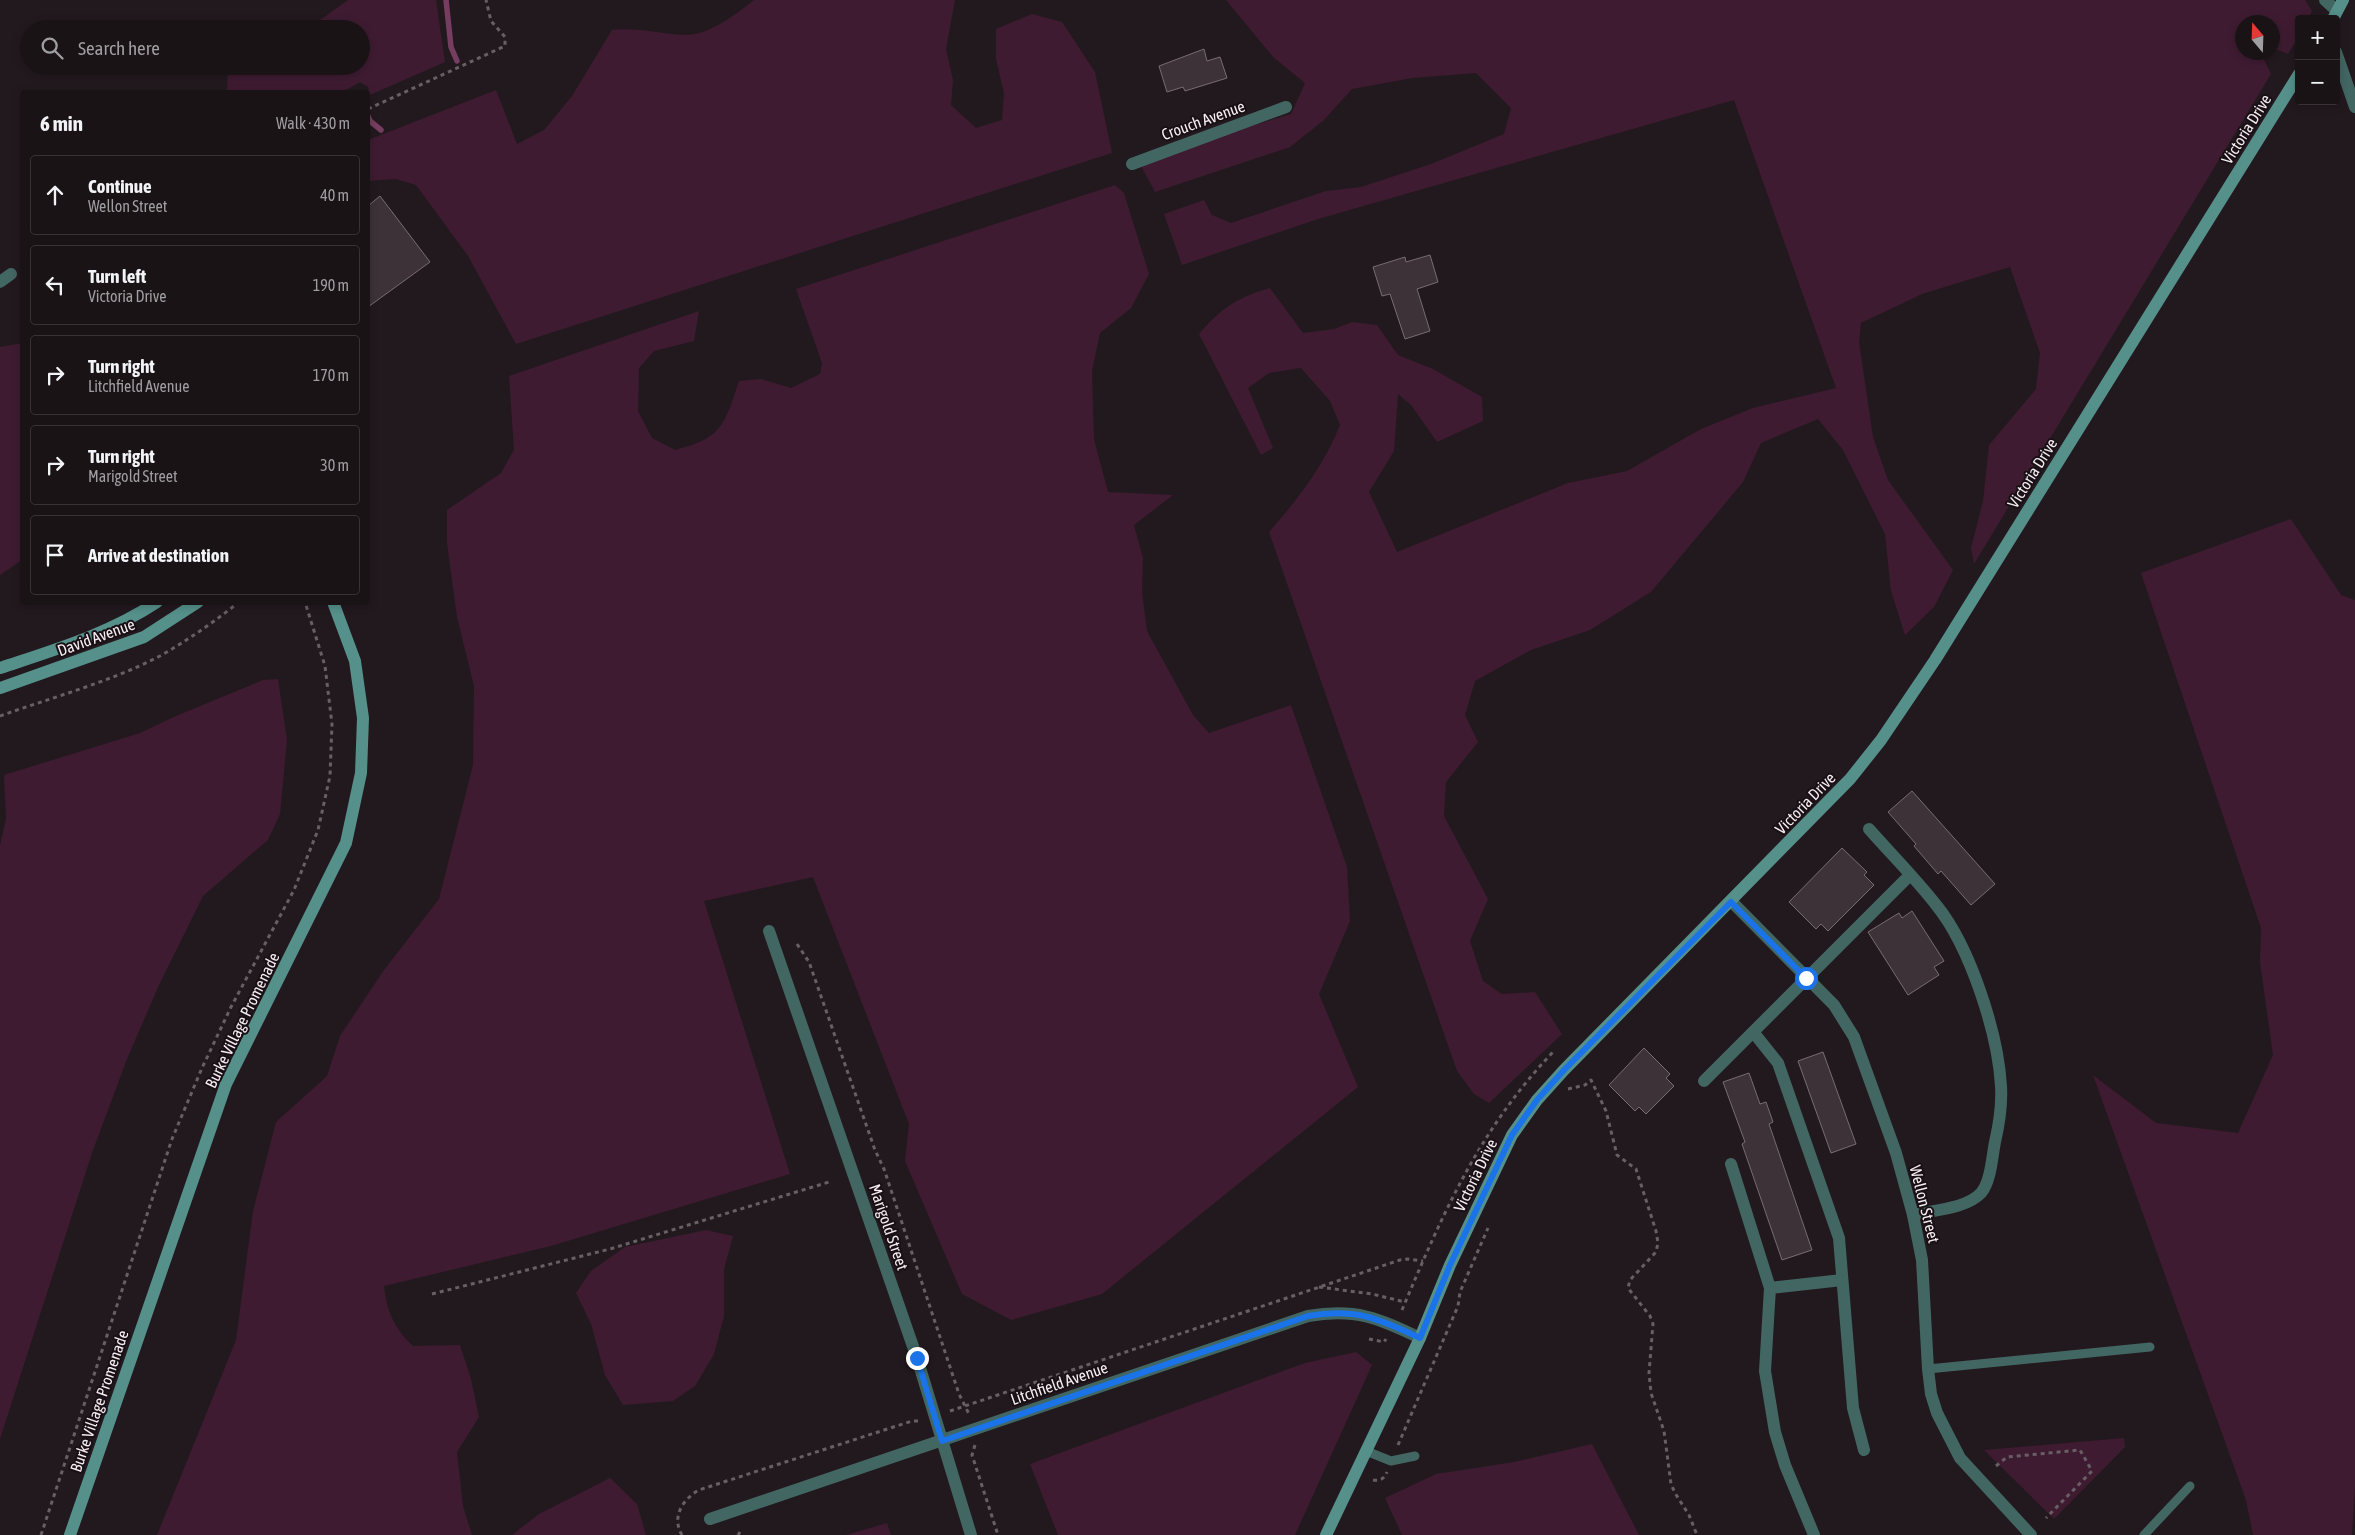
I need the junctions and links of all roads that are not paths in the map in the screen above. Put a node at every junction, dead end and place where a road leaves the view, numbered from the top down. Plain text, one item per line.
1 (2326, 0) edge
2 (2338, 10) edge
3 (2339, 60) edge
4 (2295, 80) edge
5 (1286, 107) dead end
6 (2355, 107) edge
7 (1132, 164) dead end
8 (153, 605) edge
9 (193, 605) edge
10 (333, 605) edge
11 (0, 668) edge
12 (0, 688) edge
13 (1869, 829) dead end
14 (1910, 875) junction
15 (1731, 902) junction
16 (769, 931) dead end
17 (1806, 978) junction
18 (1754, 1033) junction
19 (1704, 1081) dead end
20 (1731, 1164) dead end
21 (1913, 1215) junction
22 (1842, 1280) junction
23 (1770, 1288) junction
24 (1420, 1338) junction
25 (2150, 1346) dead end
26 (1928, 1369) junction
27 (942, 1441) junction
28 (1864, 1450) dead end
29 (1366, 1451) junction
30 (1415, 1456) dead end
31 (2190, 1486) dead end
32 (710, 1519) dead end
33 (70, 1535) edge
34 (971, 1535) edge
35 (1326, 1535) edge
36 (1814, 1535) edge
37 (2031, 1535) edge
38 (2144, 1535) edge

1 - 2 street
3 - 6 street
4 - 15 street, Victoria Drive
5 - 7 street, Crouch Avenue
8 - 11 street, David Avenue
9 - 12 street, David Avenue
10 - 33 street, Burke Village Promenade
13 - 14 street
14 - 17 street
14 - 21 street
15 - 17 street, Wellon Street
15 - 24 street, Victoria Drive
16 - 27 street, Marigold Street
17 - 18 street
17 - 21 street, Wellon Street
18 - 19 street
18 - 22 street
20 - 23 street
21 - 26 street, Wellon Street
22 - 23 street
22 - 28 street
23 - 36 street
24 - 27 street, Litchfield Avenue
24 - 29 street, Victoria Drive
25 - 26 lane
26 - 37 street, Wellon Street
27 - 32 street, Litchfield Avenue
27 - 34 street, Marigold Street
29 - 30 lane
29 - 35 street, Victoria Drive
31 - 38 lane

